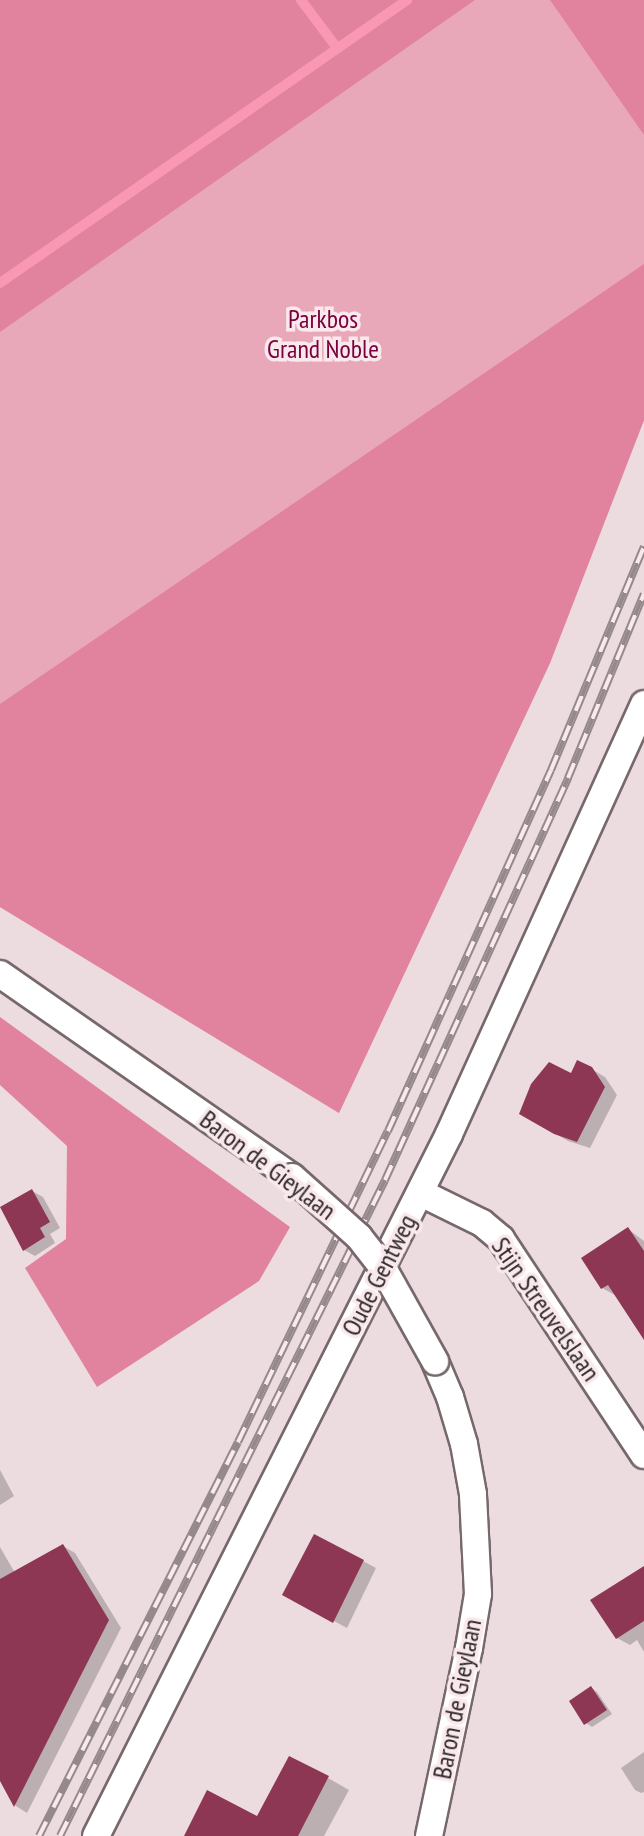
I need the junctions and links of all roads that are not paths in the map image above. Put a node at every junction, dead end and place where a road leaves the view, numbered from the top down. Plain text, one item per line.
1 (644, 704) edge
2 (0, 974) edge
3 (421, 1192) junction
4 (644, 1455) edge
5 (96, 1836) edge
6 (429, 1836) edge

1 - 3 street, Oude Gentweg
2 - 6 street, Baron de Gieylaan, bridge
3 - 4 street, Stijn Streuvelslaan
3 - 5 street, Oude Gentweg

